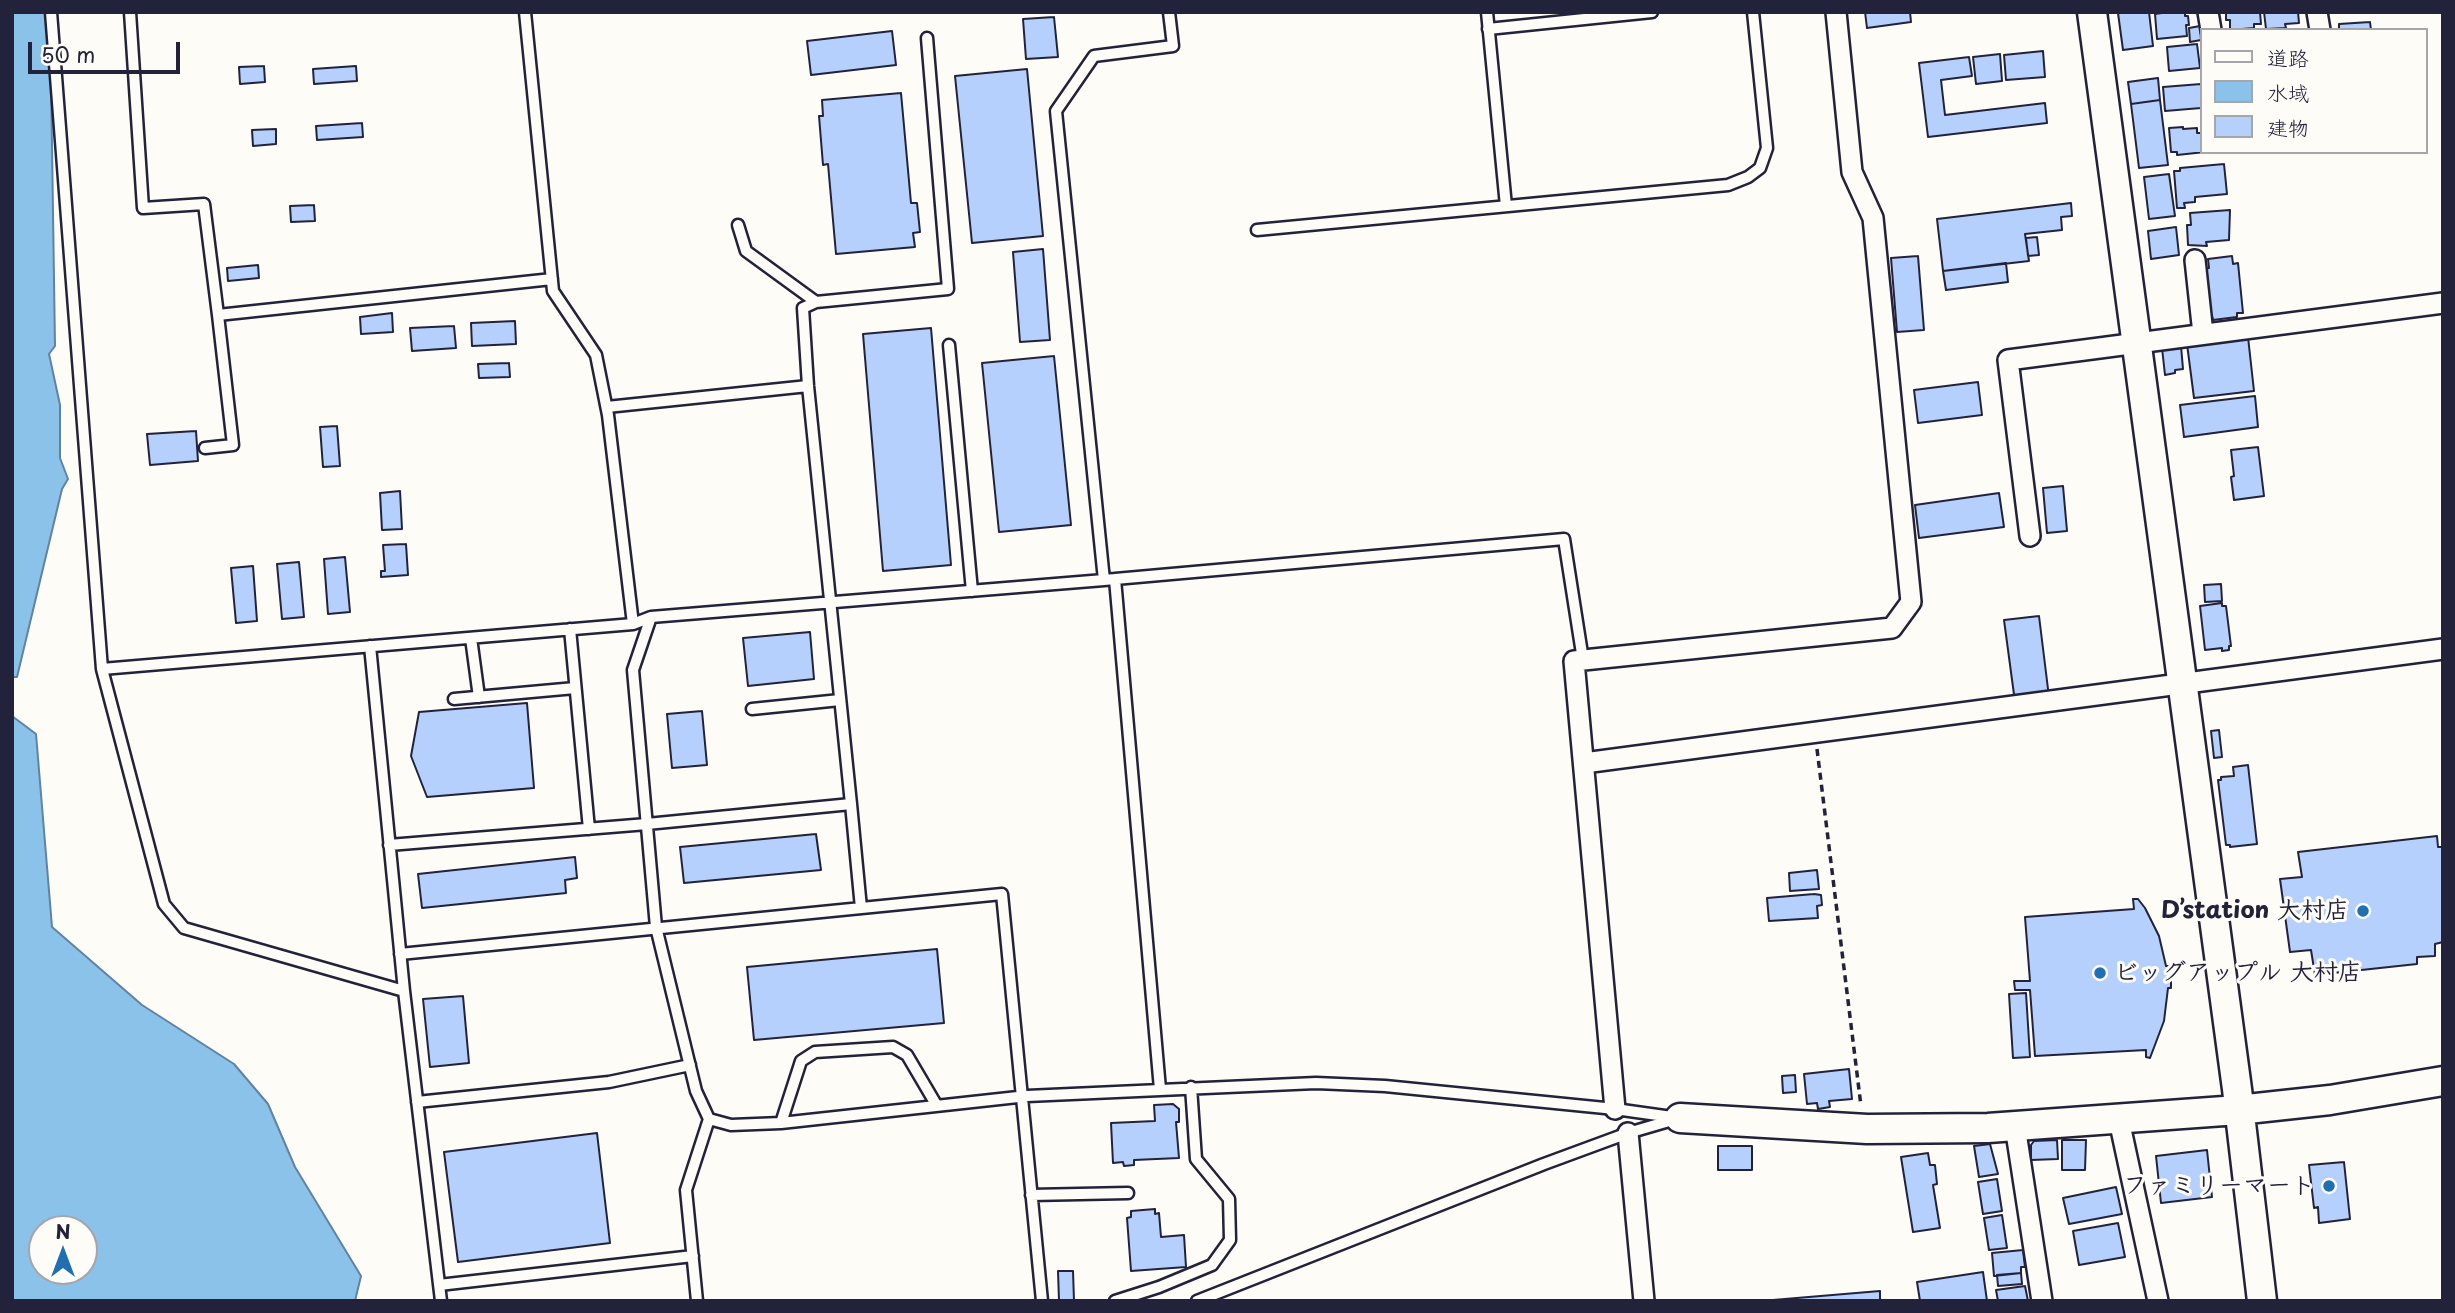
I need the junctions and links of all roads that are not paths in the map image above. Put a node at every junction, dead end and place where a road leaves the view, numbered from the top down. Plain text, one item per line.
1 (51, 12) edge
2 (130, 12) edge
3 (525, 12) edge
4 (1169, 12) edge
5 (1487, 12) edge
6 (1652, 12) edge
7 (1753, 12) edge
8 (1836, 12) edge
9 (2092, 12) edge
10 (1488, 29) junction
11 (927, 38) dead end
12 (1506, 206) junction
13 (738, 225) dead end
14 (1257, 230) dead end
15 (2194, 260) dead end
16 (552, 279) junction
17 (816, 302) junction
18 (2443, 303) edge
19 (218, 315) junction
20 (2203, 334) junction
21 (2136, 342) junction
22 (949, 345) dead end
23 (808, 386) junction
24 (607, 407) junction
25 (205, 448) dead end
26 (2030, 536) dead end
27 (1115, 579) junction
28 (1104, 580) junction
29 (972, 591) junction
30 (830, 603) junction
31 (650, 617) junction
32 (633, 624) junction
33 (570, 629) junction
34 (471, 638) junction
35 (370, 646) junction
36 (2443, 649) edge
37 (1583, 660) junction
38 (102, 669) junction
39 (2180, 682) junction
40 (575, 688) junction
41 (479, 696) junction
42 (454, 699) dead end
43 (840, 700) junction
44 (752, 709) dead end
45 (1584, 762) junction
46 (851, 804) junction
47 (646, 824) junction
48 (589, 829) junction
49 (389, 845) junction
50 (861, 908) junction
51 (656, 928) junction
52 (400, 954) junction
53 (404, 991) junction
54 (690, 1065) junction
55 (2441, 1085) edge
56 (1191, 1087) junction
57 (1160, 1089) junction
58 (1022, 1097) junction
59 (417, 1102) junction
60 (937, 1106) junction
61 (1615, 1109) junction
62 (2238, 1110) junction
63 (1680, 1118) junction
64 (709, 1119) junction
65 (2119, 1120) junction
66 (781, 1123) junction
67 (2015, 1126) junction
68 (1628, 1133) junction
69 (1128, 1193) dead end
70 (1031, 1195) junction
71 (693, 1256) junction
72 (439, 1285) junction
73 (440, 1301) edge
74 (697, 1301) edge
75 (1042, 1301) edge
76 (1115, 1301) edge
77 (1197, 1301) edge
78 (1644, 1301) edge
79 (2042, 1301) edge
80 (2158, 1301) edge
81 (2262, 1301) edge

1 - 38 lane
2 - 19 lane
3 - 16 lane
4 - 28 lane
5 - 10 lane
6 - 10 lane
7 - 12 lane
8 - 37 street
9 - 21 street
10 - 12 lane
11 - 17 lane
12 - 14 lane
13 - 17 lane
15 - 20 street
16 - 19 lane
16 - 24 lane
17 - 23 lane
18 - 20 street
19 - 25 lane
20 - 21 street
21 - 26 street
21 - 39 street
22 - 29 lane
23 - 24 lane
23 - 30 lane
24 - 32 lane
27 - 28 lane
27 - 37 lane
27 - 57 lane
28 - 29 lane
29 - 30 lane
30 - 31 lane
30 - 43 lane
31 - 32 lane
31 - 47 lane
32 - 33 lane
33 - 34 lane
33 - 40 lane
34 - 35 lane
34 - 41 lane
35 - 38 lane
35 - 49 lane
36 - 39 street
37 - 45 street
38 - 53 lane
39 - 45 street
39 - 62 street
40 - 41 lane
40 - 48 lane
41 - 42 lane
43 - 44 lane
43 - 46 lane
45 - 61 street
46 - 47 lane
46 - 50 lane
47 - 48 lane
47 - 51 lane
48 - 49 lane
49 - 52 lane
50 - 51 lane
50 - 58 lane
51 - 52 lane
51 - 54 lane
52 - 53 lane
53 - 59 lane
54 - 59 lane
54 - 64 lane
55 - 62 street
56 - 57 lane
56 - 61 lane
56 - 76 lane
57 - 58 lane
58 - 60 lane
58 - 70 lane
59 - 72 lane
60 - 66 lane
60 - 66 lane
61 - 63 lane
62 - 65 street
62 - 81 street
63 - 67 street
63 - 68 lane
64 - 66 lane
64 - 71 lane
65 - 67 street
65 - 80 street
67 - 79 street
68 - 77 lane
68 - 78 street
69 - 70 lane
70 - 75 lane
71 - 72 lane
71 - 74 lane
72 - 73 lane

